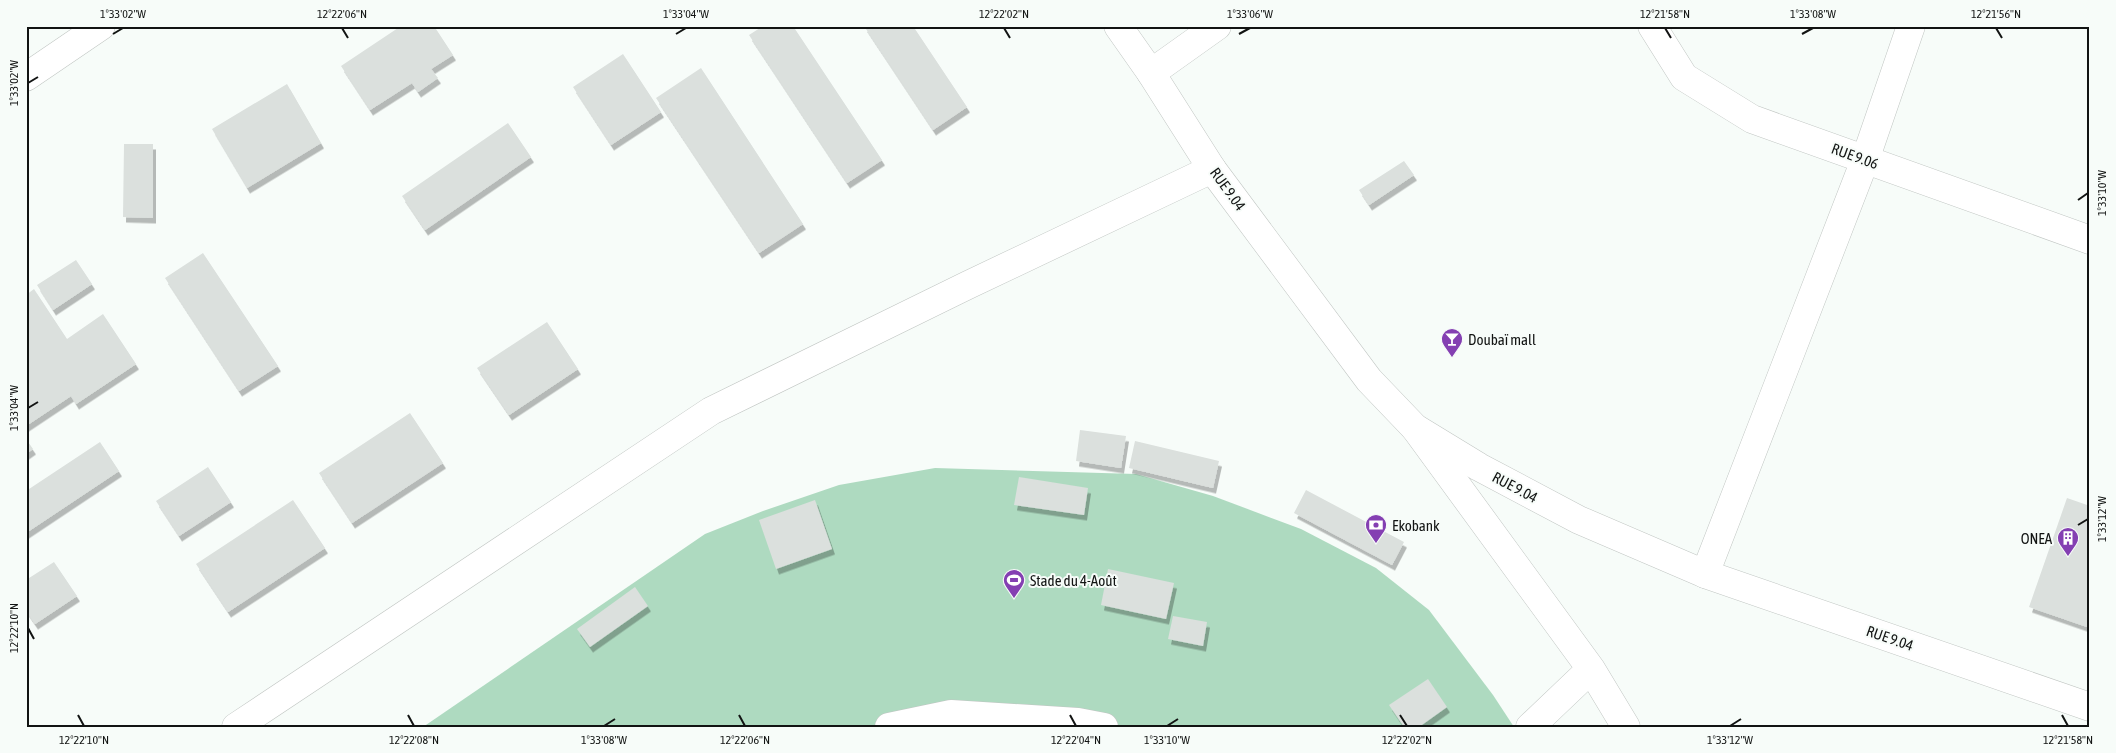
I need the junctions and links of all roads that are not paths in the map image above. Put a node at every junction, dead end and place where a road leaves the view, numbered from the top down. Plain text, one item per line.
1 (101, 26) edge
2 (1118, 26) edge
3 (1217, 26) edge
4 (1652, 26) edge
5 (1911, 26) edge
6 (1151, 73) junction
7 (26, 77) edge
8 (1865, 160) junction
9 (1212, 169) junction
10 (2090, 240) edge
11 (1415, 428) junction
12 (1705, 574) junction
13 (1590, 670) junction
14 (2090, 707) edge
15 (236, 727) edge
16 (889, 727) edge
17 (1104, 727) edge
18 (1530, 727) edge
19 (1626, 727) edge

1 - 7 street
2 - 6 street, RUE 9.04
3 - 6 street
4 - 8 street, RUE 9.06
5 - 8 street
6 - 9 street, RUE 9.04
8 - 10 street, RUE 9.06
8 - 12 street
9 - 11 street, RUE 9.04
9 - 15 street
11 - 12 street, RUE 9.04
11 - 13 street
12 - 14 street, RUE 9.04
13 - 18 street
13 - 19 street
16 - 17 street

